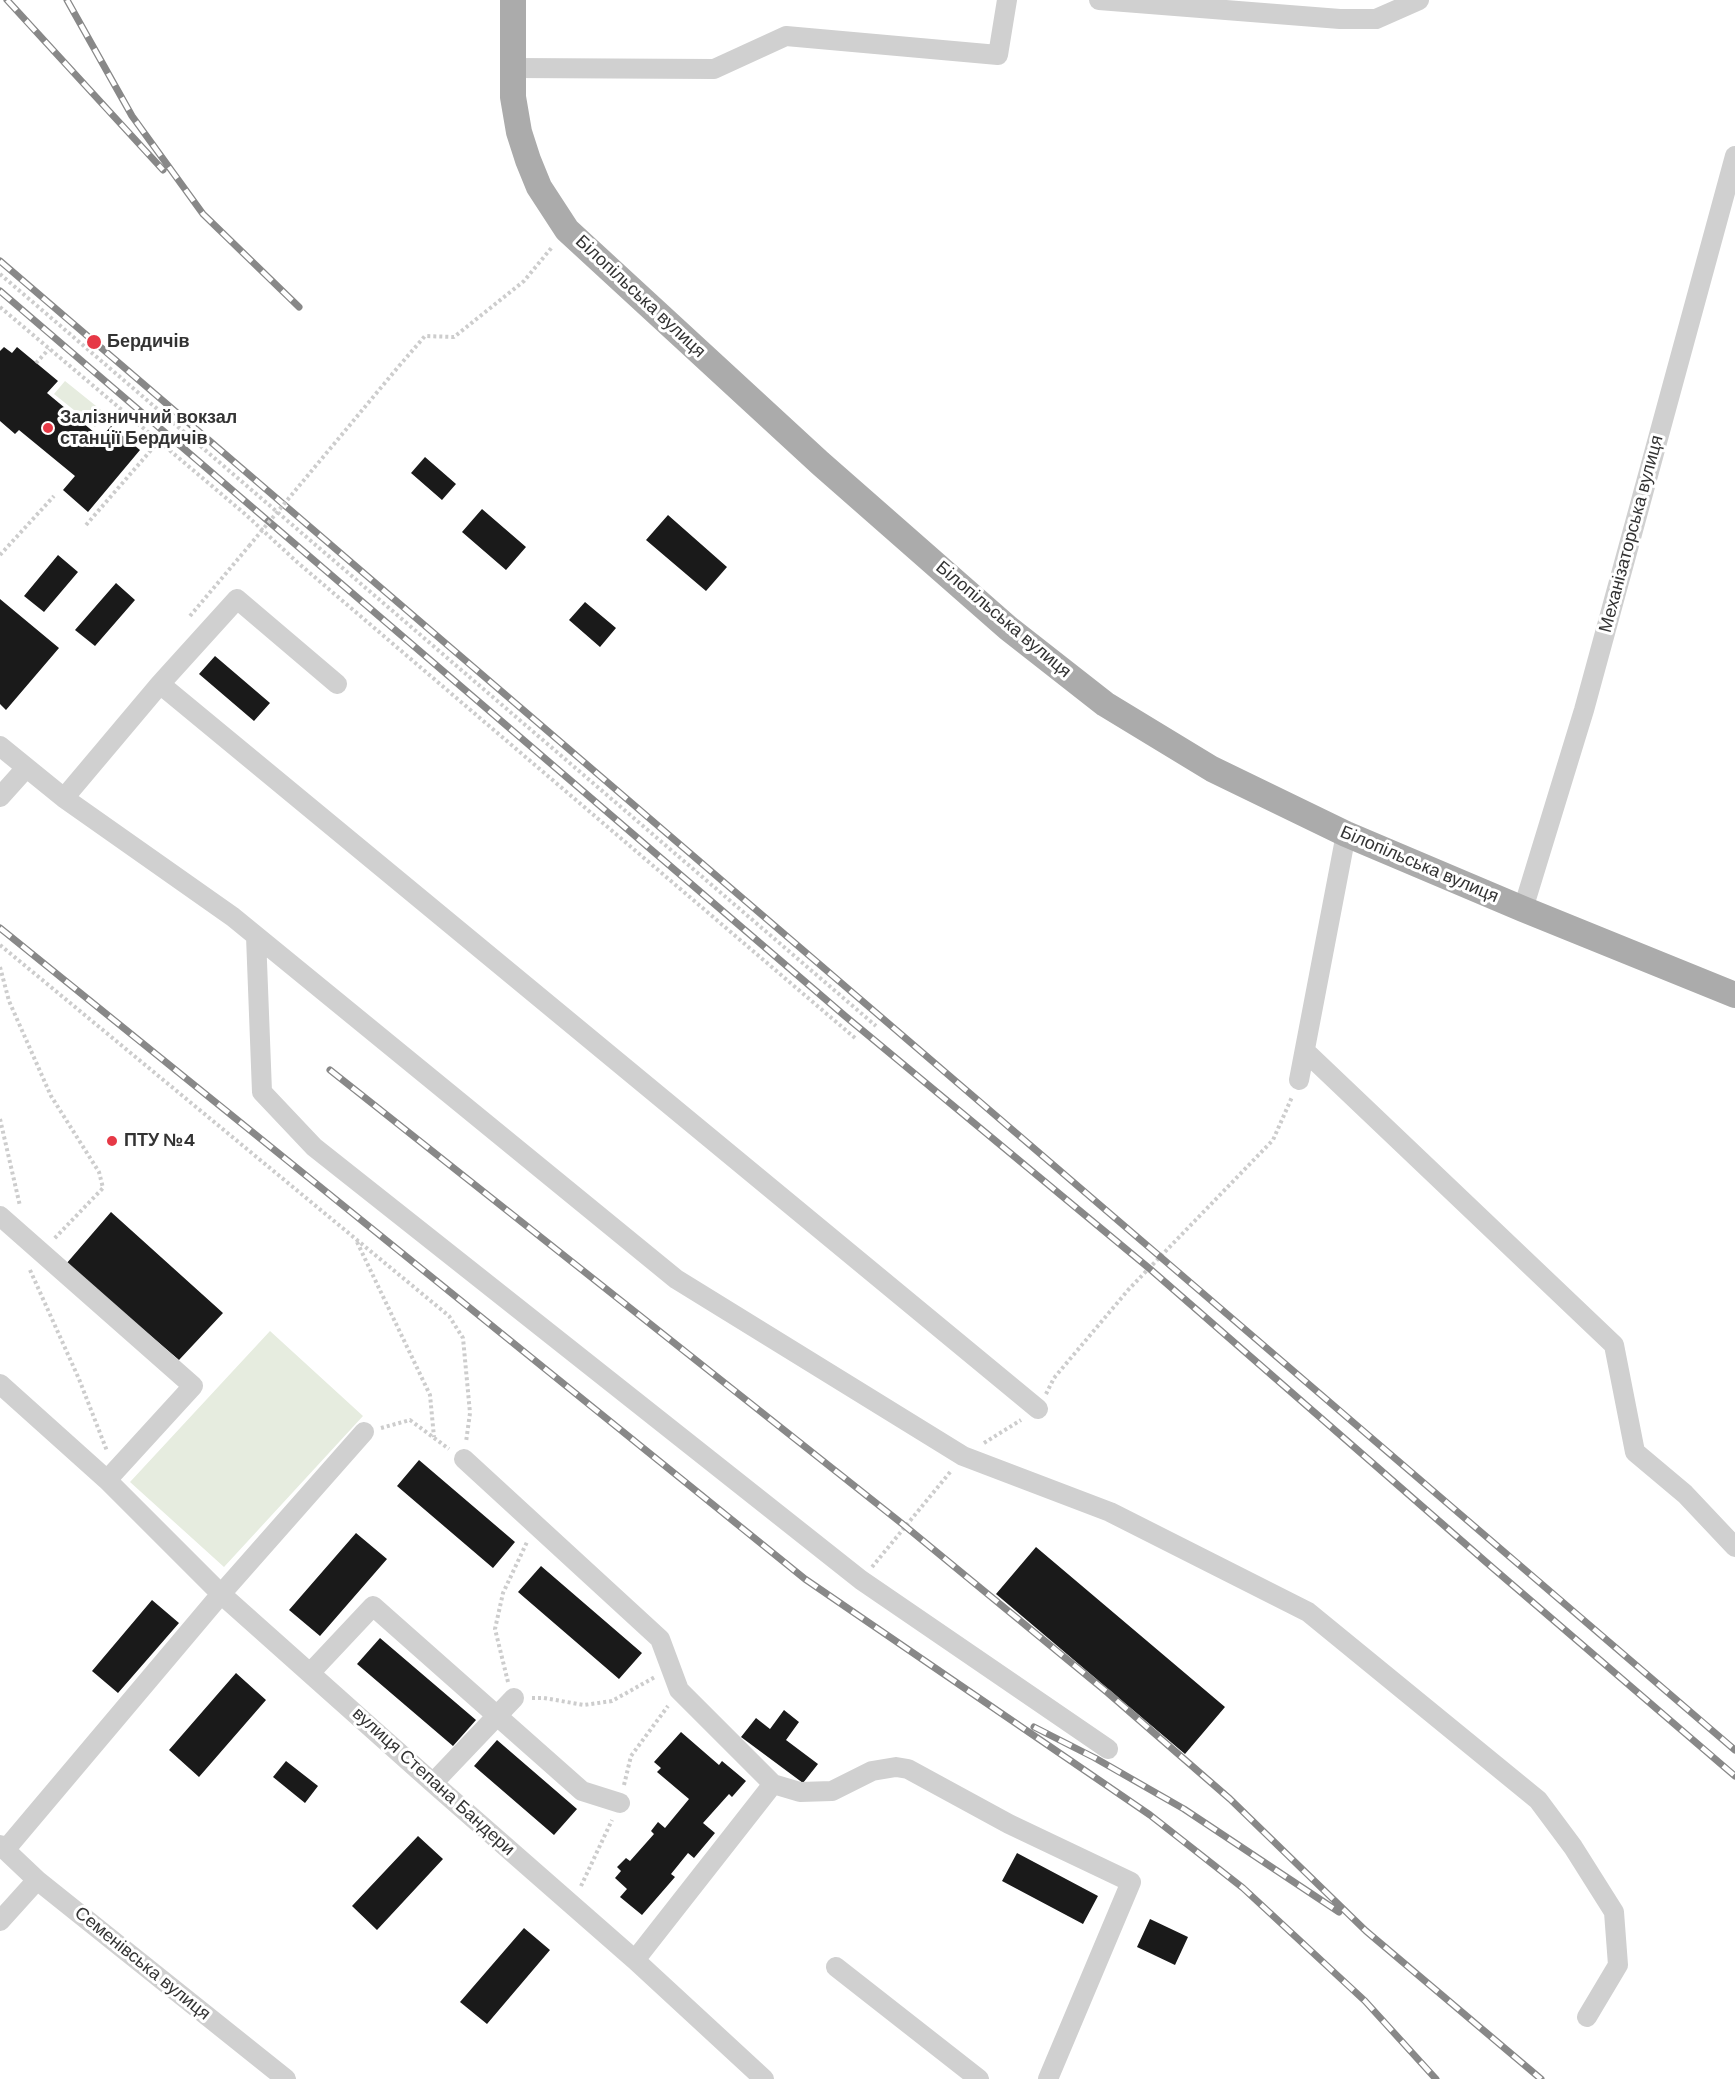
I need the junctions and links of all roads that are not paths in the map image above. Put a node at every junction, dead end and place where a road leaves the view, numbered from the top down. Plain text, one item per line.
1 (513, 0) edge
2 (1007, 0) edge
3 (1099, 0) edge
4 (1419, 0) edge
5 (512, 68) junction
6 (1735, 156) edge
7 (160, 684) junction
8 (337, 684) dead end
9 (0, 746) edge
10 (26, 768) junction
11 (0, 797) edge
12 (64, 798) junction
13 (1346, 834) junction
14 (1523, 909) junction
15 (256, 936) junction
16 (1735, 995) edge
17 (1305, 1051) junction
18 (1299, 1080) road end
19 (0, 1216) edge
20 (0, 1384) edge
21 (1038, 1409) road end
22 (364, 1432) road end
23 (464, 1459) road end
24 (111, 1475) junction
25 (1735, 1547) edge
26 (221, 1594) junction
27 (310, 1673) junction
28 (514, 1698) road end
29 (496, 1715) junction
30 (1108, 1749) dead end
31 (433, 1783) junction
32 (773, 1784) junction
33 (620, 1803) dead end
34 (3, 1848) edge
35 (37, 1880) junction
36 (0, 1921) edge
37 (635, 1960) junction
38 (836, 1967) dead end
39 (1587, 2017) dead end
40 (286, 2079) edge
41 (764, 2079) edge
42 (979, 2079) edge
43 (1048, 2079) edge

1 - 5 main road, Білопільська вулиця
2 - 5 street
3 - 4 street
5 - 13 main road, Білопільська вулиця
6 - 14 street, Механізаторська вулиця
7 - 8 street
7 - 12 street
7 - 21 street
9 - 10 street
10 - 11 street
10 - 12 street
12 - 15 street
13 - 14 main road, Білопільська вулиця
13 - 17 street
14 - 16 main road, Білопільська вулиця
15 - 30 street
15 - 39 street
17 - 18 street
17 - 25 street
19 - 24 street
20 - 24 street, вулиця Степана Бандери
22 - 26 street
23 - 32 street
24 - 26 street, вулиця Степана Бандери
26 - 27 street, вулиця Степана Бандери
26 - 34 street
27 - 29 street
27 - 31 street, вулиця Степана Бандери
28 - 29 street
29 - 31 street
29 - 33 street
31 - 37 street, вулиця Степана Бандери
32 - 37 street
32 - 43 street
34 - 35 street, Семенівська вулиця
35 - 36 street
35 - 40 street, Семенівська вулиця
37 - 41 street, вулиця Степана Бандери
38 - 42 street

